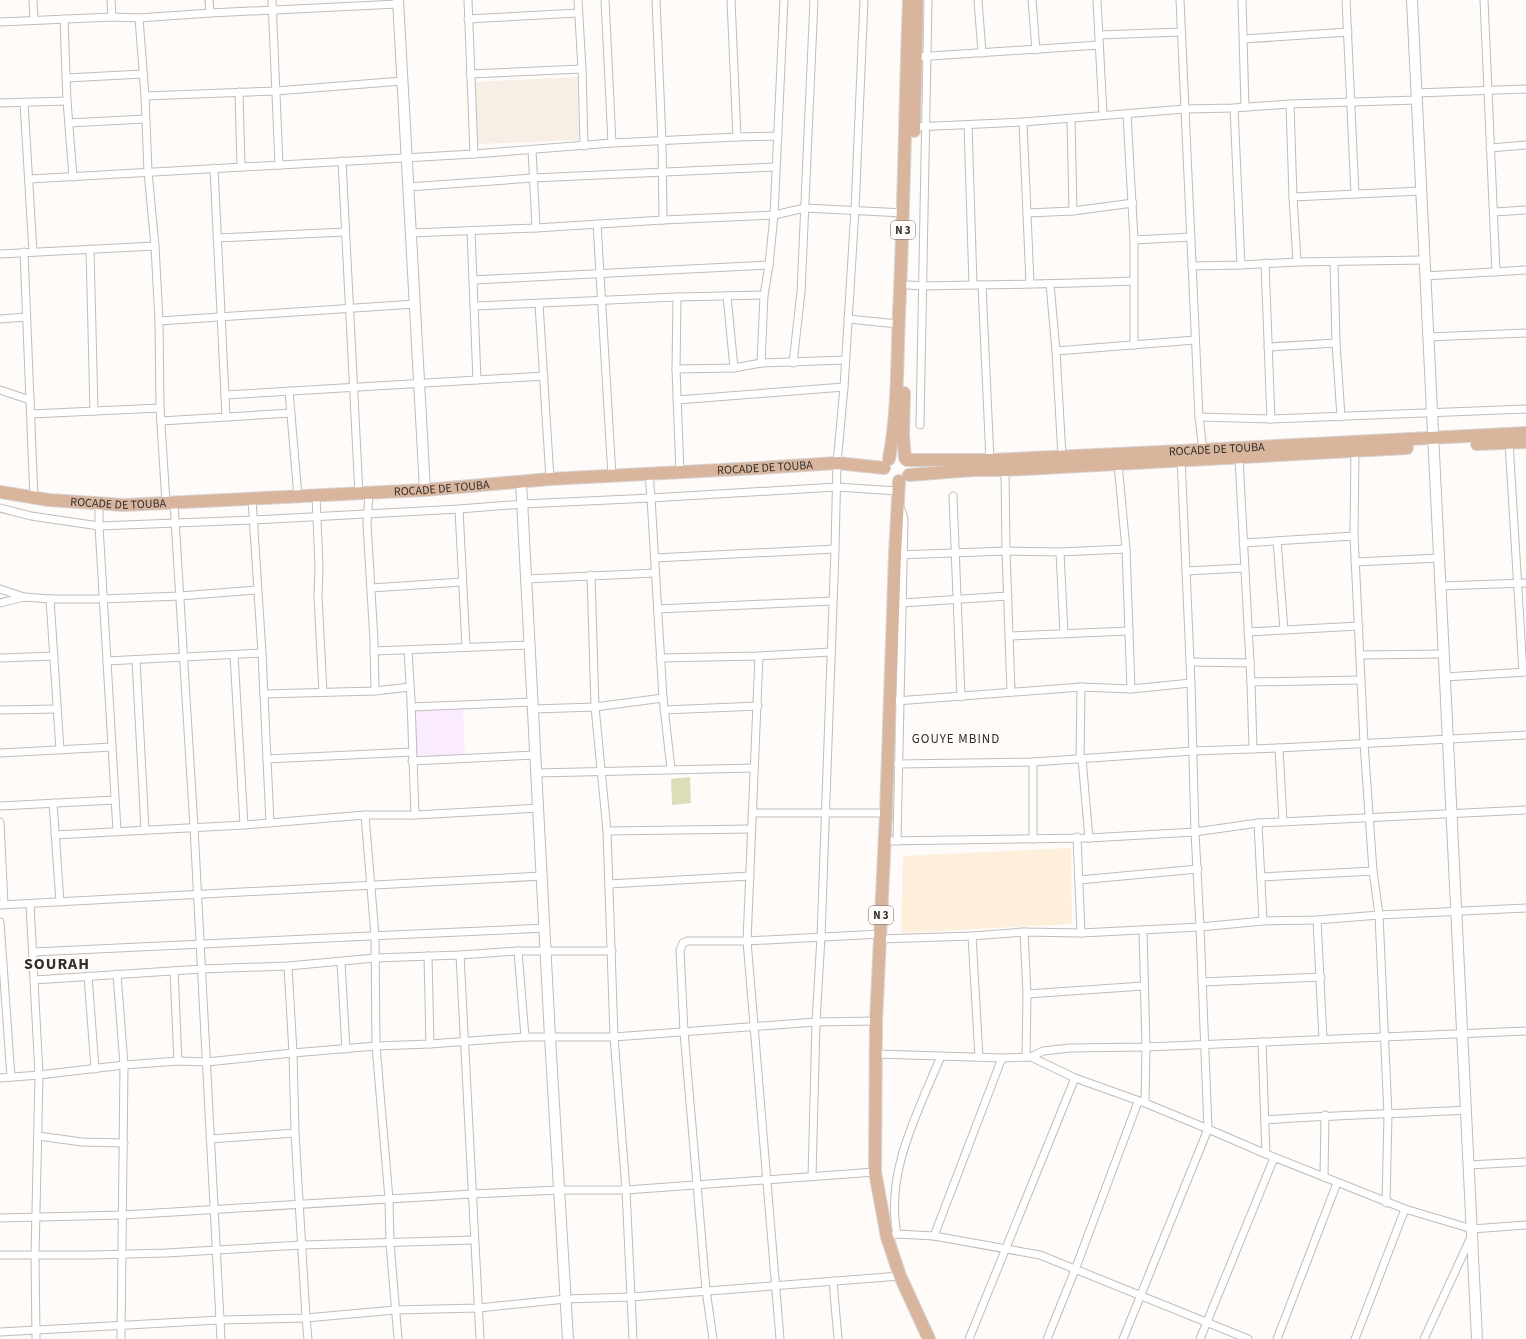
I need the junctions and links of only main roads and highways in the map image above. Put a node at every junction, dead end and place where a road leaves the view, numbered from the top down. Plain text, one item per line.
1 (909, 0) edge
2 (917, 0) edge
3 (1526, 433) edge
4 (1434, 442) junction
5 (1526, 442) edge
6 (1355, 446) junction
7 (1181, 456) junction
8 (906, 459) junction
9 (887, 463) junction
10 (901, 488) junction
11 (0, 492) edge
12 (929, 1339) edge

1 - 9 main road, N 3
2 - 8 main road, N 3
3 - 4 main road, ROCADE DE TOUBA
4 - 5 main road, ROCADE DE TOUBA
4 - 6 main road, ROCADE DE TOUBA
6 - 7 main road, ROCADE DE TOUBA
6 - 7 main road, ROCADE DE TOUBA
7 - 8 main road, ROCADE DE TOUBA
7 - 10 main road, ROCADE DE TOUBA
8 - 9 main road, ROCADE DE TOUBA
8 - 10 main road
9 - 10 main road
9 - 11 main road, ROCADE DE TOUBA
10 - 12 main road, N 3

